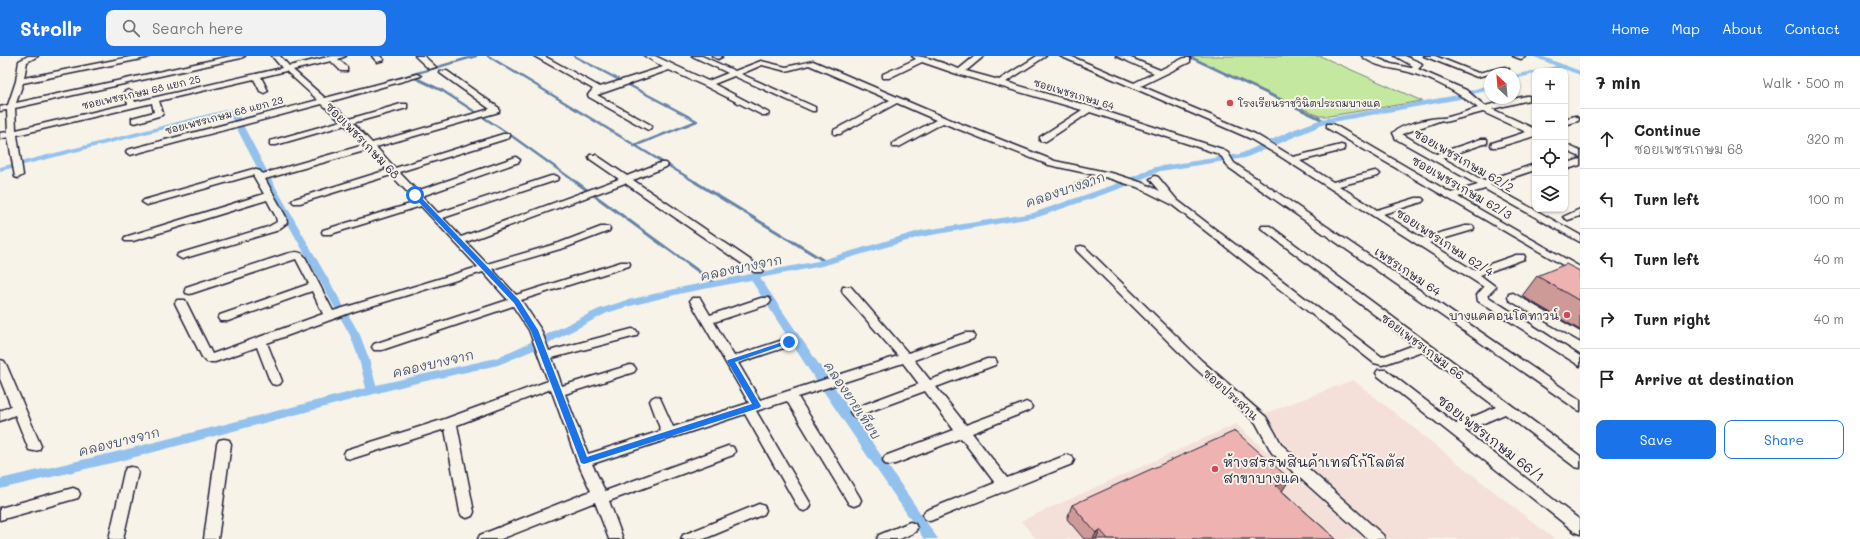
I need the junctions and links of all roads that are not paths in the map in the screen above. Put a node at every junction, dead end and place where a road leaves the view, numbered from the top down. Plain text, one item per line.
1 (34, 56) edge
2 (146, 56) edge
3 (241, 56) edge
4 (276, 56) edge
5 (342, 56) edge
6 (419, 56) edge
7 (538, 56) edge
8 (649, 56) edge
9 (696, 56) edge
10 (753, 56) edge
11 (980, 56) edge
12 (1042, 56) edge
13 (1064, 56) edge
14 (1120, 56) edge
15 (1178, 56) edge
16 (1366, 56) edge
17 (1399, 56) edge
18 (918, 57) edge
19 (1434, 57) edge
20 (333, 58) junction
21 (763, 62) junction
22 (432, 66) dead end
23 (669, 67) junction
24 (287, 68) junction
25 (1416, 68) junction
26 (344, 69) dead end
27 (960, 72) junction
28 (444, 73) dead end
29 (735, 73) junction
30 (1160, 73) junction
31 (1484, 74) edge
32 (257, 76) junction
33 (416, 76) dead end
34 (886, 76) dead end
35 (20, 81) junction
36 (1000, 83) junction
37 (708, 84) junction
38 (1134, 86) junction
39 (600, 90) junction
40 (264, 91) dead end
41 (128, 92) dead end
42 (1526, 98) dead end
43 (155, 100) junction
44 (324, 100) junction
45 (895, 101) junction
46 (132, 105) junction
47 (404, 106) dead end
48 (12, 107) junction
49 (0, 109) edge
50 (812, 109) dead end
51 (1089, 109) junction
52 (1484, 109) junction
53 (765, 113) dead end
54 (1575, 119) dead end
55 (135, 120) dead end
56 (943, 120) junction
57 (1568, 121) edge
58 (347, 122) junction
59 (1330, 126) dead end
60 (648, 127) dead end
61 (1532, 131) edge
62 (837, 132) dead end
63 (12, 133) junction
64 (1532, 133) edge
65 (0, 136) edge
66 (506, 136) dead end
67 (1043, 138) dead end
68 (1484, 141) dead end
69 (273, 143) dead end
70 (896, 145) dead end
71 (1495, 145) dead end
72 (369, 146) junction
73 (1341, 148) dead end
74 (1568, 148) edge
75 (130, 152) dead end
76 (1580, 154) edge
77 (1225, 155) joint
78 (593, 157) dead end
79 (1435, 157) junction
80 (516, 160) dead end
81 (1292, 160) junction
82 (1580, 162) edge
83 (664, 165) dead end
84 (1568, 166) edge
85 (17, 168) dead end
86 (1532, 168) edge
87 (394, 170) junction
88 (1376, 174) dead end
89 (1109, 175) junction
90 (260, 178) junction
91 (554, 178) dead end
92 (1155, 179) dead end
93 (627, 180) junction
94 (1332, 185) junction
95 (1485, 185) junction
96 (1078, 187) dead end
97 (415, 195) junction
98 (269, 196) junction
99 (1451, 196) junction
100 (1419, 200) dead end
101 (297, 201) dead end
102 (147, 202) dead end
103 (1174, 202) junction
104 (422, 203) junction
105 (1580, 212) edge
106 (1376, 213) junction
107 (1568, 216) dead end
108 (435, 217) junction
109 (1266, 228) dead end
110 (1469, 228) dead end
111 (605, 229) dead end
112 (327, 232) dead end
113 (129, 239) dead end
114 (1580, 239) edge
115 (459, 241) junction
116 (1421, 242) junction
117 (1081, 249) dead end
118 (182, 256) dead end
119 (1520, 257) dead end
120 (625, 264) dead end
121 (485, 268) junction
122 (758, 270) dead end
123 (1580, 272) edge
124 (1473, 274) junction
125 (315, 286) junction
126 (190, 290) dead end
127 (847, 290) dead end
128 (1514, 297) dead end
129 (515, 300) junction
130 (696, 301) dead end
131 (765, 301) dead end
132 (181, 303) dead end
133 (334, 315) junction
134 (224, 318) dead end
135 (707, 320) junction
136 (632, 333) dead end
137 (969, 336) dead end
138 (1580, 337) edge
139 (261, 341) junction
140 (789, 342) dead end
141 (1422, 346) junction
142 (378, 347) dead end
143 (544, 354) junction
144 (906, 358) junction
145 (731, 361) junction
146 (991, 362) dead end
147 (1580, 362) edge
148 (1, 368) edge
149 (630, 369) dead end
150 (1382, 374) dead end
151 (276, 381) dead end
152 (928, 386) junction
153 (557, 387) junction
154 (791, 396) junction
155 (656, 401) dead end
156 (1580, 406) edge
157 (752, 407) junction
158 (1026, 407) dead end
159 (18, 408) junction
160 (1506, 408) junction
161 (856, 412) dead end
162 (0, 416) edge
163 (450, 422) junction
164 (1455, 430) junction
165 (964, 432) junction
166 (669, 434) junction
167 (224, 444) dead end
168 (34, 446) dead end
169 (728, 451) dead end
170 (351, 454) dead end
171 (890, 460) dead end
172 (1067, 460) dead end
173 (584, 461) junction
174 (1580, 463) edge
175 (131, 472) dead end
176 (1005, 485) junction
177 (73, 494) dead end
178 (600, 496) junction
179 (854, 500) dead end
180 (804, 506) dead end
181 (759, 510) dead end
182 (468, 512) dead end
183 (930, 515) dead end
184 (0, 516) edge
185 (910, 528) dead end
186 (1580, 528) edge
187 (116, 539) edge
188 (211, 539) edge
189 (485, 539) edge
190 (616, 539) edge
191 (688, 539) edge
192 (884, 539) edge
193 (1378, 539) edge

1 - 35 street
2 - 35 street
3 - 48 street
4 - 24 street, ซอยเพชรเกษม 68
5 - 20 street, ซอยเพชรเกษม 68 แยก 25
6 - 22 street
7 - 39 street
8 - 23 street
9 - 29 street
10 - 21 street
11 - 27 street
12 - 36 street
13 - 38 street, ซอยเพชรเกษม 62/4
14 - 30 street
15 - 30 street
16 - 25 street
17 - 25 street
18 - 27 street, ซอยเพชรเกษม 64
18 - 34 street
19 - 25 street
19 - 31 street
20 - 24 street, ซอยเพชรเกษม 68 แยก 25
20 - 26 street
21 - 29 street
21 - 45 street
23 - 37 street
23 - 39 street
24 - 32 street, ซอยเพชรเกษม 68 แยก 25
24 - 44 street, ซอยเพชรเกษม 68
25 - 52 street
27 - 36 street, ซอยเพชรเกษม 64
28 - 72 street
29 - 37 street
29 - 50 street
30 - 38 street
32 - 40 street
32 - 43 street, ซอยเพชรเกษม 68 แยก 25
33 - 44 street, ซอยเพชรเกษม 68 แยก 23
35 - 48 street
36 - 51 street, ซอยเพชรเกษม 64
37 - 53 street
38 - 81 street, ซอยเพชรเกษม 62/4
39 - 60 street
41 - 46 street
42 - 52 street
43 - 46 street, ซอยเพชรเกษม 68 แยก 25
43 - 55 street
44 - 58 street, ซอยเพชรเกษม 68
44 - 75 street, ซอยเพชรเกษม 68 แยก 23
45 - 56 street
45 - 62 street
46 - 63 street, ซอยเพชรเกษม 68 แยก 25
47 - 58 street
48 - 49 street
48 - 63 street
51 - 67 street
51 - 77 street, ซอยเพชรเกษม 64
52 - 61 street
52 - 79 street, ซอยเพชรเกษม 62/2
54 - 57 street
56 - 70 street
56 - 89 street
58 - 69 street
58 - 72 street, ซอยเพชรเกษม 68
59 - 99 street, ซอยเพชรเกษม 62/3
63 - 65 street, ซอยเพชรเกษม 68 แยก 25
63 - 85 street
64 - 71 street
66 - 87 street
68 - 79 street
72 - 87 street, ซอยเพชรเกษม 68
72 - 90 street
73 - 81 street
74 - 76 street
77 - 156 street, เพชรเกษม 64
78 - 93 street
79 - 95 street, ซอยเพชรเกษม 62/2
80 - 97 street
81 - 94 street, ซอยเพชรเกษม 62/4
82 - 84 street
83 - 93 street
86 - 95 street
87 - 97 street, ซอยเพชรเกษม 68
87 - 101 street
88 - 94 street
89 - 96 street
89 - 103 street
90 - 98 street
90 - 102 street
91 - 108 street
92 - 103 street
93 - 115 street
93 - 122 street
94 - 106 street, ซอยเพชรเกษม 62/4
95 - 99 street
95 - 114 street, ซอยเพชรเกษม 62/2
97 - 104 street, ซอยเพชรเกษม 68
98 - 113 street
98 - 118 street
99 - 123 street, ซอยเพชรเกษม 62/3
100 - 106 street
103 - 141 street
104 - 108 street, ซอยเพชรเกษม 68
104 - 112 street
105 - 107 street
106 - 116 street, ซอยเพชรเกษม 62/4
108 - 115 street, ซอยเพชรเกษม 68
109 - 141 street, ซอยเพชรเกษม 66
110 - 116 street
111 - 121 street
115 - 121 street, ซอยเพชรเกษม 68
116 - 124 street, ซอยเพชรเกษม 62/4
117 - 193 street, ซอยประสาน
119 - 124 street
120 - 129 street
121 - 129 street, ซอยเพชรเกษม 68
121 - 133 street
124 - 147 street, ซอยเพชรเกษม 62/4
125 - 126 street
125 - 133 street
125 - 134 street
127 - 144 street
128 - 138 street
129 - 142 street
129 - 143 street, ซอยเพชรเกษม 68
130 - 135 street
131 - 135 street
132 - 139 street
133 - 139 street
135 - 145 street
136 - 143 street
137 - 144 street
139 - 151 street
140 - 145 street
141 - 160 street, ซอยเพชรเกษม 66
143 - 153 street, ซอยเพชรเกษม 68
144 - 152 street
144 - 154 street
145 - 157 street
146 - 152 street
148 - 159 street
149 - 153 street
150 - 164 street, ซอยเพชรเกษม 66/1
152 - 161 street
152 - 165 street
153 - 163 street
153 - 173 street, ซอยเพชรเกษม 68
154 - 157 street
154 - 179 street
155 - 166 street
157 - 166 street
157 - 180 street
158 - 165 street
159 - 162 street
159 - 168 street
160 - 164 street
160 - 174 street, ซอยเพชรเกษม 66
163 - 170 street
163 - 182 street
164 - 186 street, ซอยเพชรเกษม 66/1
165 - 171 street
165 - 176 street
166 - 173 street
167 - 188 street
169 - 178 street
172 - 176 street
173 - 178 street, ซอยเพชรเกษม 68
175 - 187 street
176 - 183 street
177 - 184 street
178 - 189 street
178 - 190 street, ซอยเพชรเกษม 68
181 - 191 street
185 - 192 street

